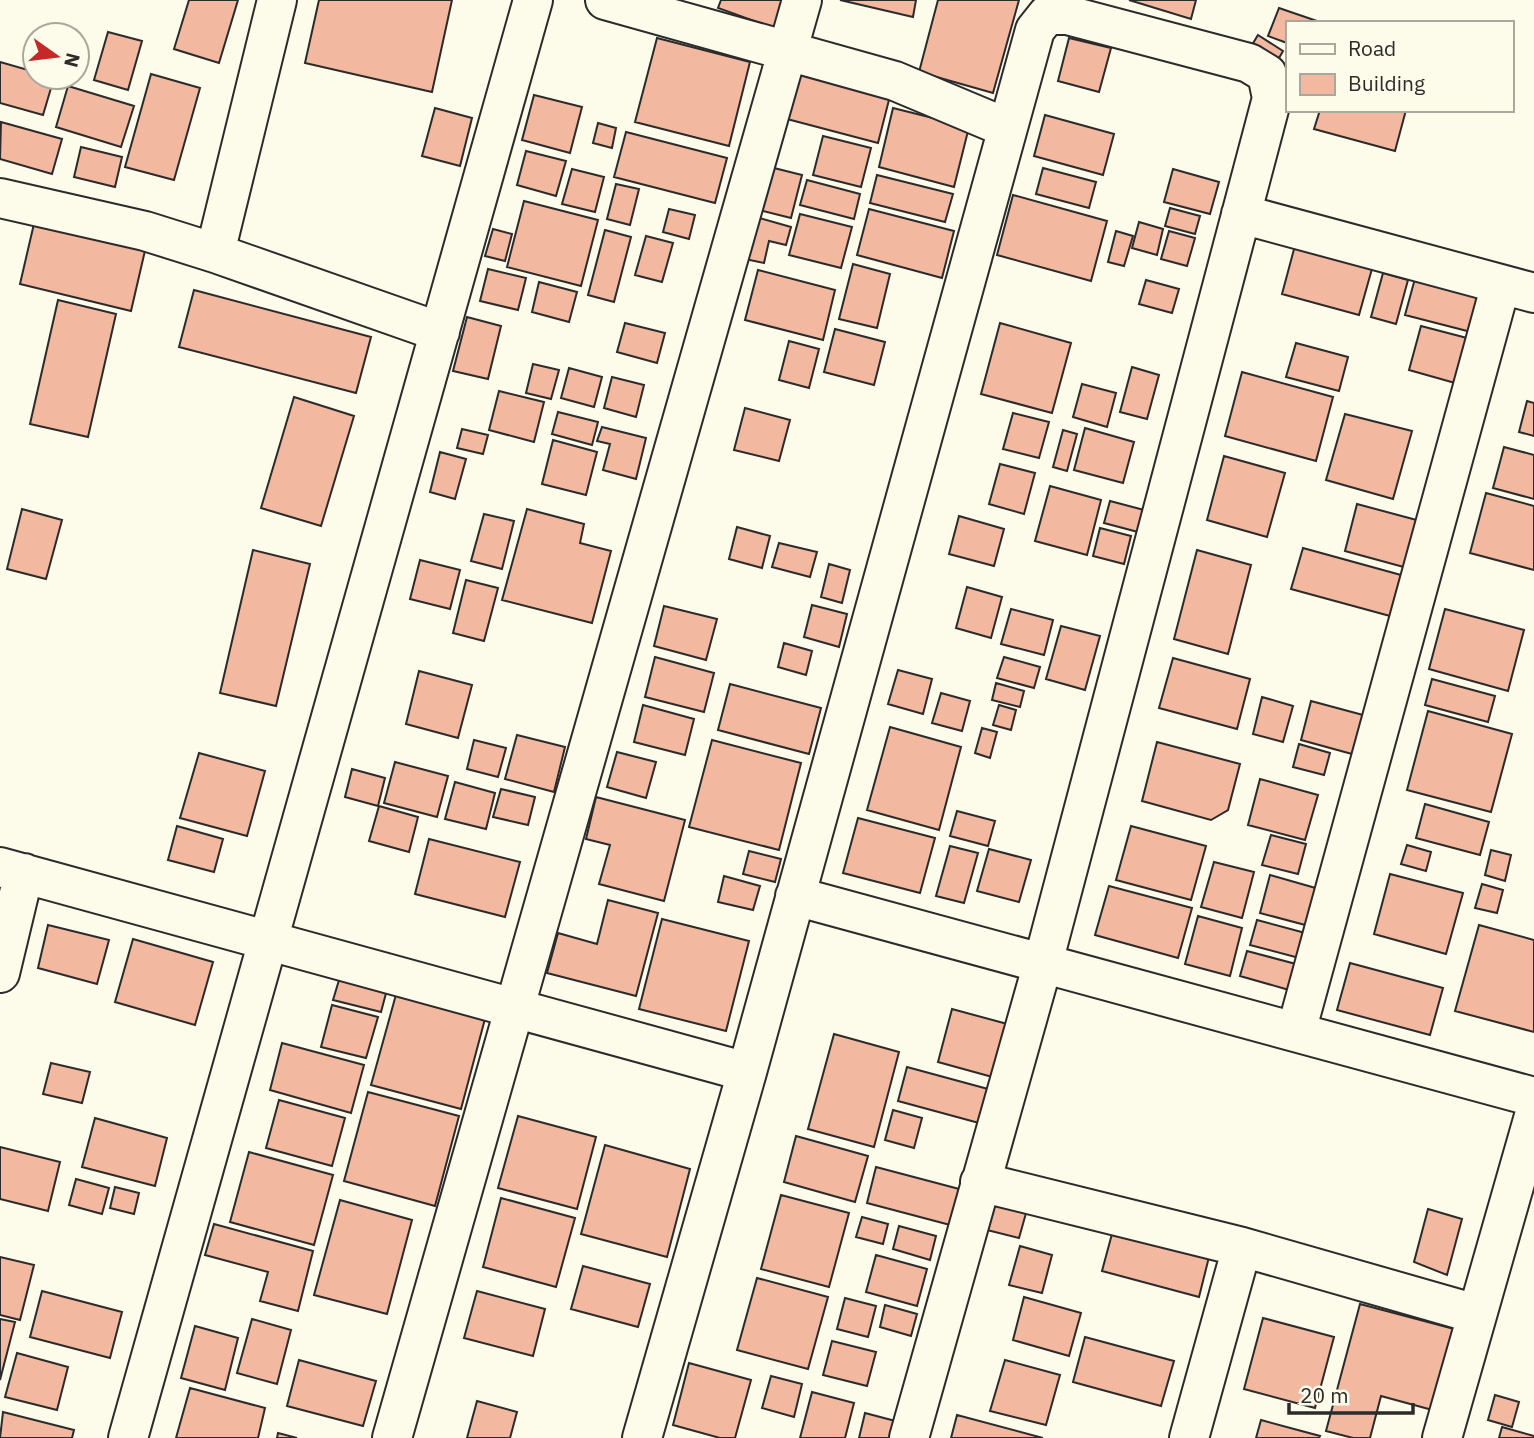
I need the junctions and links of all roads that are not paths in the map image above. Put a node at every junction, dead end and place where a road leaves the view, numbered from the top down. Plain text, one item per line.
1 (277, 0) edge
2 (533, 0) edge
3 (605, 0) edge
4 (802, 0) edge
5 (1070, 7) edge
6 (789, 51) junction
7 (1007, 128) junction
8 (0, 198) edge
9 (1241, 214) junction
10 (215, 253) junction
11 (1517, 289) edge
12 (440, 332) junction
13 (12, 870) edge
14 (795, 896) junction
15 (268, 940) junction
16 (1043, 963) junction
17 (0, 973) edge
18 (513, 1008) junction
19 (1296, 1032) junction
20 (747, 1072) junction
21 (1534, 1097) edge
22 (1534, 1116) edge
23 (980, 1182) junction
24 (1242, 1247) junction
25 (1476, 1314) junction
26 (128, 1438) edge
27 (392, 1438) edge
28 (642, 1438) edge
29 (909, 1438) edge
30 (1189, 1438) edge
31 (1442, 1438) edge

1 - 10 street
2 - 12 street
3 - 6 street
4 - 6 street
5 - 7 street
5 - 9 street
6 - 7 street
6 - 18 street
7 - 14 street
8 - 10 street
9 - 11 street
9 - 16 street
10 - 12 street
11 - 19 street
12 - 15 street
13 - 15 street
13 - 17 street
14 - 16 street
14 - 20 street
15 - 18 street
15 - 26 street
16 - 19 street
16 - 23 street
18 - 20 street
18 - 27 street
19 - 21 street
20 - 28 street
22 - 25 street
23 - 24 street
23 - 29 street
24 - 25 street
24 - 30 street
25 - 31 street

